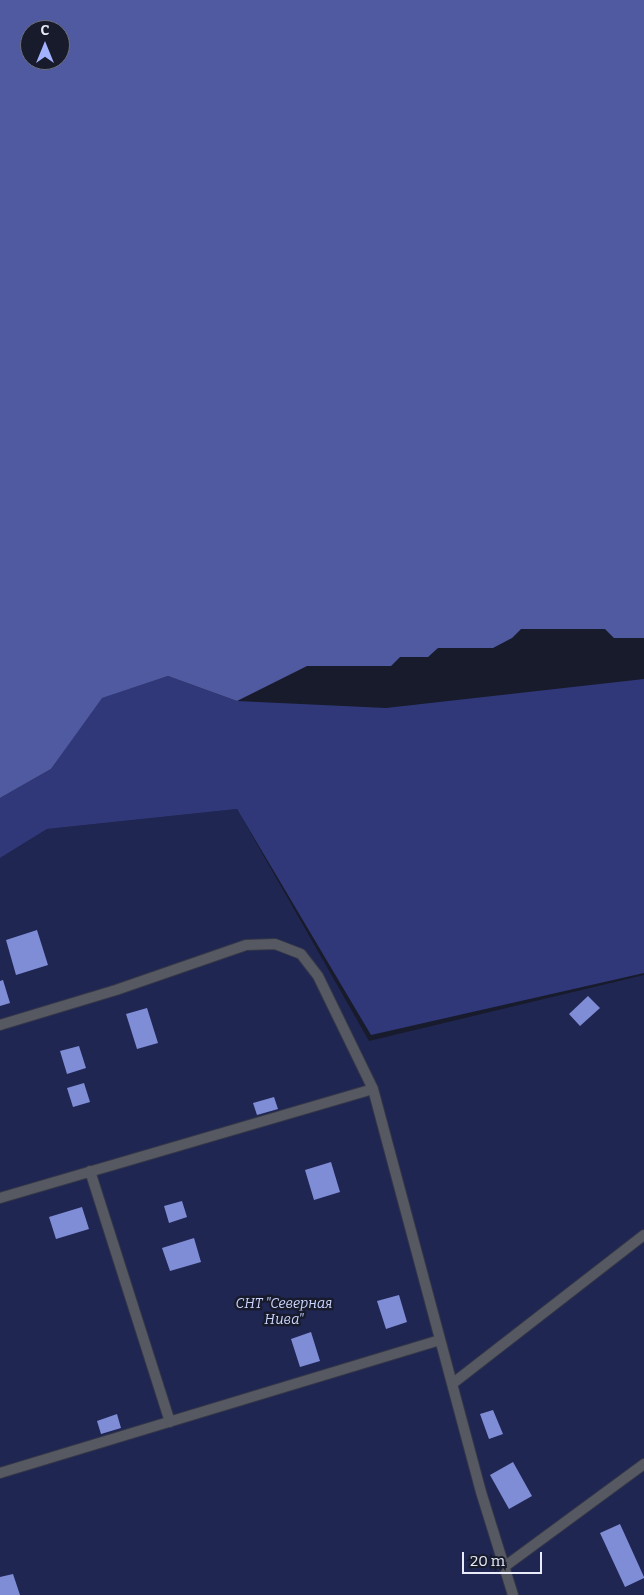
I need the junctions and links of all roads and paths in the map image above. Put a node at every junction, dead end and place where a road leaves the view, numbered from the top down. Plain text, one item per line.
1 (0, 1025) edge
2 (373, 1089) junction
3 (90, 1171) junction
4 (0, 1198) edge
5 (644, 1235) edge
6 (440, 1340) junction
7 (452, 1384) junction
8 (170, 1422) junction
9 (644, 1464) edge
10 (0, 1473) edge
11 (504, 1567) junction
12 (513, 1595) edge

1 - 2 lane
2 - 3 lane
2 - 6 lane
3 - 4 lane
3 - 8 lane
5 - 7 lane
6 - 7 lane
6 - 8 lane
7 - 11 lane
8 - 10 lane
9 - 11 lane
11 - 12 lane

